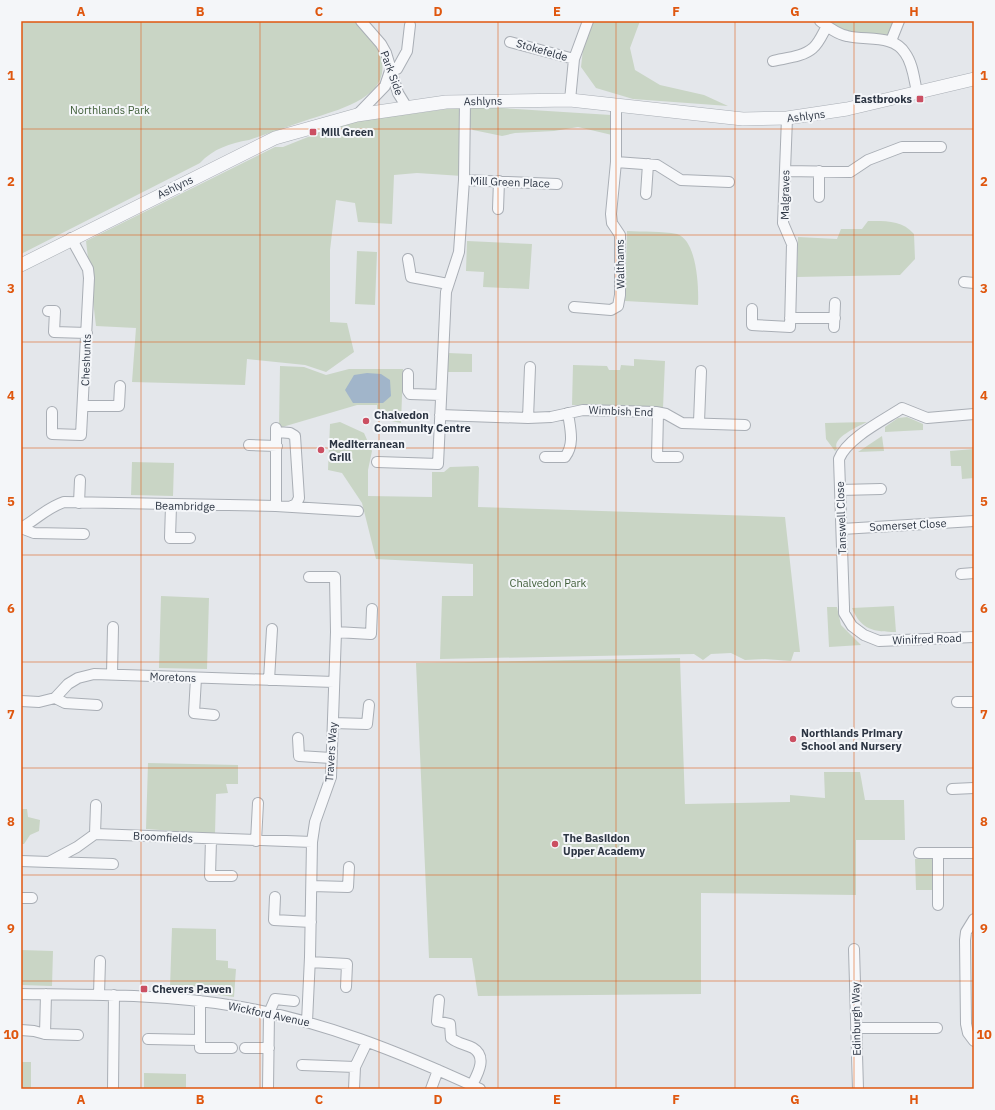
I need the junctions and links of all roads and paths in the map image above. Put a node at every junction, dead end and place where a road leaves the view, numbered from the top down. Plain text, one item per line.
1 (361, 21) edge
2 (588, 21) edge
3 (899, 21) edge
4 (823, 23) edge
5 (410, 25) dead end
6 (891, 41) junction
7 (510, 42) dead end
8 (574, 59) junction
9 (773, 61) dead end
10 (390, 70) junction
11 (974, 79) edge
12 (917, 92) junction
13 (570, 100) junction
14 (465, 101) junction
15 (406, 106) junction
16 (616, 106) junction
17 (357, 115) junction
18 (787, 118) junction
19 (941, 147) dead end
20 (616, 162) junction
21 (648, 164) junction
22 (785, 171) junction
23 (819, 171) junction
24 (464, 180) junction
25 (499, 181) junction
26 (729, 182) dead end
27 (556, 184) dead end
28 (646, 194) dead end
29 (819, 197) dead end
30 (498, 209) dead end
31 (71, 238) junction
32 (408, 259) dead end
33 (21, 265) edge
34 (448, 284) junction
35 (835, 303) dead end
36 (574, 307) dead end
37 (752, 309) dead end
38 (48, 311) dead end
39 (790, 318) junction
40 (87, 333) junction
41 (530, 367) dead end
42 (701, 371) dead end
43 (408, 374) dead end
44 (120, 386) dead end
45 (441, 395) junction
46 (84, 406) junction
47 (52, 412) dead end
48 (568, 413) junction
49 (658, 413) junction
50 (974, 414) edge
51 (440, 415) junction
52 (528, 418) junction
53 (699, 422) junction
54 (745, 425) dead end
55 (249, 445) dead end
56 (276, 446) junction
57 (545, 457) dead end
58 (678, 458) dead end
59 (376, 462) dead end
60 (80, 480) dead end
61 (881, 489) dead end
62 (840, 490) junction
63 (79, 503) junction
64 (171, 506) junction
65 (276, 506) junction
66 (290, 507) junction
67 (358, 511) dead end
68 (974, 521) edge
69 (21, 528) edge
70 (842, 529) junction
71 (84, 534) dead end
72 (190, 538) dead end
73 (974, 573) edge
74 (961, 574) dead end
75 (309, 577) dead end
76 (372, 609) dead end
77 (114, 627) dead end
78 (272, 629) dead end
79 (336, 632) junction
80 (974, 637) edge
81 (879, 641) joint
82 (112, 674) junction
83 (196, 678) junction
84 (269, 680) junction
85 (334, 682) junction
86 (55, 698) junction
87 (21, 702) edge
88 (957, 702) dead end
89 (974, 702) edge
90 (97, 705) dead end
91 (369, 705) dead end
92 (214, 715) dead end
93 (333, 723) junction
94 (298, 738) dead end
95 (331, 758) junction
96 (974, 788) edge
97 (952, 789) dead end
98 (258, 803) dead end
99 (96, 805) dead end
100 (95, 834) junction
101 (211, 839) junction
102 (256, 840) junction
103 (312, 842) junction
104 (974, 852) edge
105 (919, 853) dead end
106 (938, 853) junction
107 (21, 861) edge
108 (49, 862) junction
109 (113, 864) dead end
110 (349, 867) dead end
111 (232, 876) dead end
112 (312, 886) junction
113 (275, 897) dead end
114 (21, 898) edge
115 (32, 898) dead end
116 (938, 905) dead end
117 (311, 922) junction
118 (972, 925) edge
119 (854, 949) dead end
120 (100, 961) dead end
121 (310, 962) junction
122 (346, 987) dead end
123 (21, 994) edge
124 (46, 994) junction
125 (99, 994) junction
126 (114, 995) junction
127 (439, 1000) dead end
128 (200, 1001) junction
129 (294, 1001) dead end
130 (269, 1013) junction
131 (307, 1022) junction
132 (856, 1028) junction
133 (936, 1028) dead end
134 (21, 1030) edge
135 (45, 1034) junction
136 (78, 1034) dead end
137 (148, 1039) dead end
138 (200, 1040) junction
139 (974, 1041) edge
140 (367, 1042) junction
141 (232, 1048) dead end
142 (245, 1048) dead end
143 (269, 1048) junction
144 (302, 1065) dead end
145 (355, 1067) junction
146 (438, 1070) junction
147 (476, 1087) edge
148 (113, 1089) edge
149 (268, 1089) edge
150 (354, 1089) edge
151 (431, 1089) edge
152 (858, 1089) edge

1 - 10 street, Park Side
2 - 8 street, Stokefelde
3 - 6 street
4 - 6 street
4 - 9 street
5 - 10 street
6 - 12 street
7 - 8 street, Stokefelde
8 - 13 street, Stokefelde
10 - 15 street, Park Side
10 - 17 street
11 - 12 street, Ashlyns
12 - 18 street, Ashlyns
13 - 14 street, Ashlyns
13 - 16 street, Ashlyns
14 - 15 street, Ashlyns
14 - 24 street
15 - 17 street, Ashlyns
16 - 18 street, Ashlyns
16 - 20 street, Walthams
17 - 31 street, Ashlyns
18 - 22 street, Malgraves
19 - 23 street
20 - 21 street
20 - 36 street, Walthams
21 - 26 street
21 - 28 street
22 - 23 street
22 - 39 street, Malgraves
23 - 29 street
24 - 25 street, Mill Green Place
24 - 34 street
25 - 27 street, Mill Green Place
25 - 30 street
31 - 33 street, Ashlyns
31 - 40 street, Cheshunts
32 - 34 street
34 - 45 street
35 - 39 street
37 - 39 street
38 - 40 street
40 - 46 street, Cheshunts
41 - 52 street
42 - 53 street
43 - 45 street
44 - 46 street
45 - 51 street
46 - 47 street, Cheshunts
48 - 49 street, Wimbish End
48 - 52 street, Wimbish End
48 - 57 street
49 - 53 street, Wimbish End
49 - 58 street
50 - 62 street, Tanswell Close
51 - 52 street, Wimbish End
51 - 59 street
53 - 54 street, Wimbish End
55 - 56 street
56 - 65 street
56 - 66 street
60 - 63 street
61 - 62 street
62 - 70 street, Tanswell Close
63 - 64 street, Beambridge
63 - 69 street, Beambridge
64 - 65 street, Beambridge
64 - 72 street
65 - 66 street, Beambridge
66 - 67 street, Beambridge
68 - 70 street, Somerset Close
69 - 71 street
70 - 81 street, Tanswell Close
73 - 74 street
75 - 79 street, Travers Way
76 - 79 street
77 - 82 street
78 - 84 street
79 - 85 street, Travers Way
80 - 81 street, Winifred Road
82 - 83 street, Moretons
82 - 86 street, Moretons
83 - 84 street, Moretons
83 - 92 street
84 - 85 street, Moretons
85 - 93 street, Travers Way
86 - 87 street
86 - 90 street
88 - 89 street
91 - 93 street
93 - 95 street, Travers Way
94 - 95 street
95 - 103 street, Travers Way
96 - 97 street
98 - 102 street
99 - 100 street
100 - 101 street, Broomfields
100 - 108 street
101 - 102 street, Broomfields
101 - 111 street
102 - 103 street, Broomfields
103 - 112 street, Travers Way
104 - 106 street
105 - 106 street
106 - 116 street
107 - 108 street
108 - 109 street
110 - 112 street
112 - 117 street, Travers Way
113 - 117 street
114 - 115 street
117 - 121 street, Travers Way
118 - 139 street
119 - 132 street, Edinburgh Way
120 - 125 street
121 - 122 street
121 - 131 street, Travers Way
123 - 124 street, Wickford Avenue
124 - 125 street, Wickford Avenue
124 - 135 street
125 - 126 street, Wickford Avenue
126 - 128 street, Wickford Avenue
126 - 148 street
127 - 147 street
128 - 130 street, Wickford Avenue
128 - 138 street
129 - 130 street
130 - 131 street, Wickford Avenue
130 - 143 street
131 - 140 street, Wickford Avenue
132 - 133 street
132 - 152 street, Edinburgh Way
134 - 135 street
135 - 136 street
137 - 138 street
138 - 141 street
140 - 145 street
140 - 146 street, Wickford Avenue
142 - 143 street
143 - 149 street
144 - 145 street
145 - 150 street
146 - 147 street, Wickford Avenue
146 - 151 street

